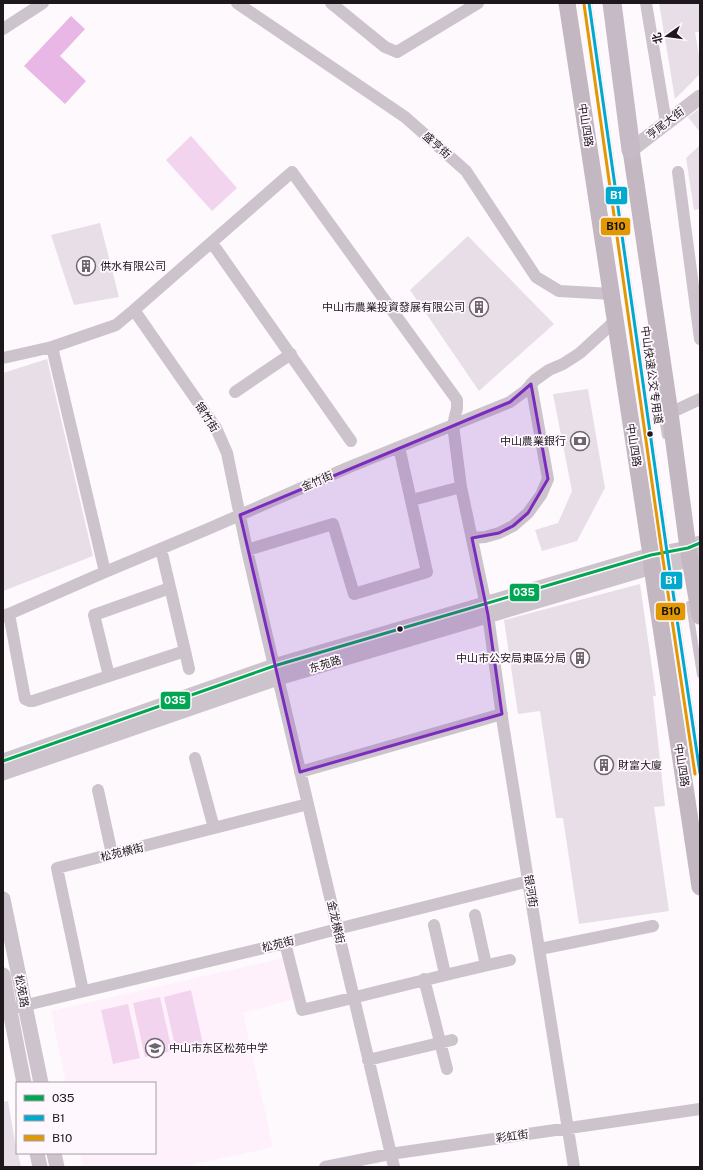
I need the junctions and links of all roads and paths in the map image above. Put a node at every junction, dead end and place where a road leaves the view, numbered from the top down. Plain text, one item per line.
1 (43, 3) edge
2 (237, 3) edge
3 (331, 3) edge
4 (478, 3) edge
5 (567, 3) edge
6 (589, 3) edge
7 (612, 3) edge
8 (646, 3) edge
9 (3, 29) edge
10 (700, 96) edge
11 (666, 123) junction
12 (631, 150) junction
13 (678, 172) dead end
14 (628, 176) dead end
15 (212, 243) junction
16 (612, 294) junction
17 (134, 310) junction
18 (615, 321) junction
19 (700, 339) edge
20 (52, 347) junction
21 (291, 354) junction
22 (3, 358) edge
23 (656, 378) dead end
24 (531, 384) junction
25 (235, 392) dead end
26 (700, 399) edge
27 (670, 413) junction
28 (453, 425) junction
29 (351, 440) dead end
30 (665, 441) dead end
31 (399, 447) junction
32 (461, 487) junction
33 (412, 500) junction
34 (240, 516) junction
35 (472, 538) junction
36 (161, 549) junction
37 (247, 550) junction
38 (679, 555) edge
39 (105, 572) junction
40 (170, 588) junction
41 (689, 599) dead end
42 (487, 609) junction
43 (6, 615) edge
44 (700, 616) edge
45 (185, 651) junction
46 (189, 669) dead end
47 (276, 672) junction
48 (700, 675) edge
49 (109, 676) junction
50 (502, 714) junction
51 (195, 758) dead end
52 (3, 761) edge
53 (300, 772) junction
54 (3, 773) edge
55 (700, 773) edge
56 (98, 790) dead end
57 (308, 804) junction
58 (214, 828) junction
59 (112, 854) junction
60 (529, 881) junction
61 (700, 887) edge
62 (3, 899) edge
63 (475, 915) dead end
64 (434, 924) dead end
65 (653, 926) dead end
66 (337, 928) junction
67 (285, 943) junction
68 (540, 949) junction
69 (510, 960) dead end
70 (486, 965) junction
71 (445, 974) junction
72 (3, 975) edge
73 (424, 979) junction
74 (83, 991) junction
75 (354, 998) junction
76 (25, 1005) junction
77 (6, 1010) edge
78 (446, 1041) junction
79 (368, 1060) junction
80 (447, 1069) dead end
81 (24, 1082) edge
82 (41, 1082) edge
83 (700, 1109) edge
84 (568, 1128) junction
85 (37, 1154) edge
86 (54, 1154) edge
87 (390, 1154) junction
88 (40, 1167) edge
89 (57, 1167) edge
90 (325, 1167) edge
91 (394, 1167) edge
92 (574, 1167) edge

1 - 9 street
2 - 16 street, 盛亨街
3 - 4 street
5 - 16 main road, 中山四路
6 - 38 lane, 中山快速公交专用道
7 - 12 main road, 中山四路
8 - 11 street
10 - 11 street, 亨尾大街
11 - 12 street, 亨尾大街
12 - 14 lane
12 - 27 main road, 中山四路
13 - 19 street
15 - 17 street
15 - 21 street
15 - 28 street, 银河街
16 - 18 main road, 中山四路
17 - 20 street
17 - 34 street, 银竹街
18 - 24 street, 金竹街
18 - 38 main road, 中山四路
20 - 22 street
20 - 39 street
21 - 25 street
21 - 29 street
23 - 30 lane, 中山快速公交专用道
24 - 28 street, 金竹街
24 - 35 street
26 - 27 street
27 - 38 main road, 中山四路
28 - 31 street, 金竹街
28 - 32 street, 银河街
31 - 33 street
31 - 34 street, 金竹街
32 - 33 street
32 - 35 street, 银河街
33 - 37 street
34 - 36 street, 金竹街
34 - 37 street, 银竹街
35 - 42 street, 银河街
36 - 39 street, 金竹街
36 - 40 street
37 - 47 street, 银竹街
38 - 42 street, 东苑路
38 - 44 main road, 中山四路
38 - 55 lane, 中山快速公交专用道
38 - 61 main road, 中山四路
39 - 43 street, 金竹街
40 - 45 street
40 - 49 street
41 - 48 lane
42 - 47 street, 东苑路
42 - 50 street, 银河街
43 - 49 street
45 - 46 street
45 - 49 street
47 - 52 street, 东苑路
47 - 53 street, 金龙横街
47 - 54 street, 东苑路
50 - 53 street
50 - 60 street, 银河街
51 - 58 street
53 - 57 street, 金龙横街
56 - 59 street
57 - 58 street, 松苑横街
57 - 66 street, 金龙横街
58 - 59 street, 松苑横街
59 - 74 street, 松苑横街
60 - 66 street, 松苑街
60 - 68 street, 银河街
62 - 76 street, 松苑路
63 - 70 street
64 - 71 street
65 - 68 street
66 - 67 street, 松苑街
66 - 75 street, 金龙横街
67 - 74 street, 松苑街
67 - 75 street
68 - 84 street, 银河街
69 - 70 street
70 - 71 street
71 - 73 street
72 - 77 street, 松苑路
73 - 75 street
73 - 78 street
74 - 76 street, 松苑街
75 - 79 street, 金龙横街
76 - 77 street, 松苑街
76 - 82 street, 松苑路
77 - 81 street, 松苑路
78 - 79 street
78 - 80 street
79 - 87 street, 金龙横街
83 - 84 street, 彩虹街
84 - 87 street, 彩虹街
84 - 92 street, 银河街
85 - 88 street
86 - 89 street
87 - 90 street, 彩虹街
87 - 91 street, 金龙横街

